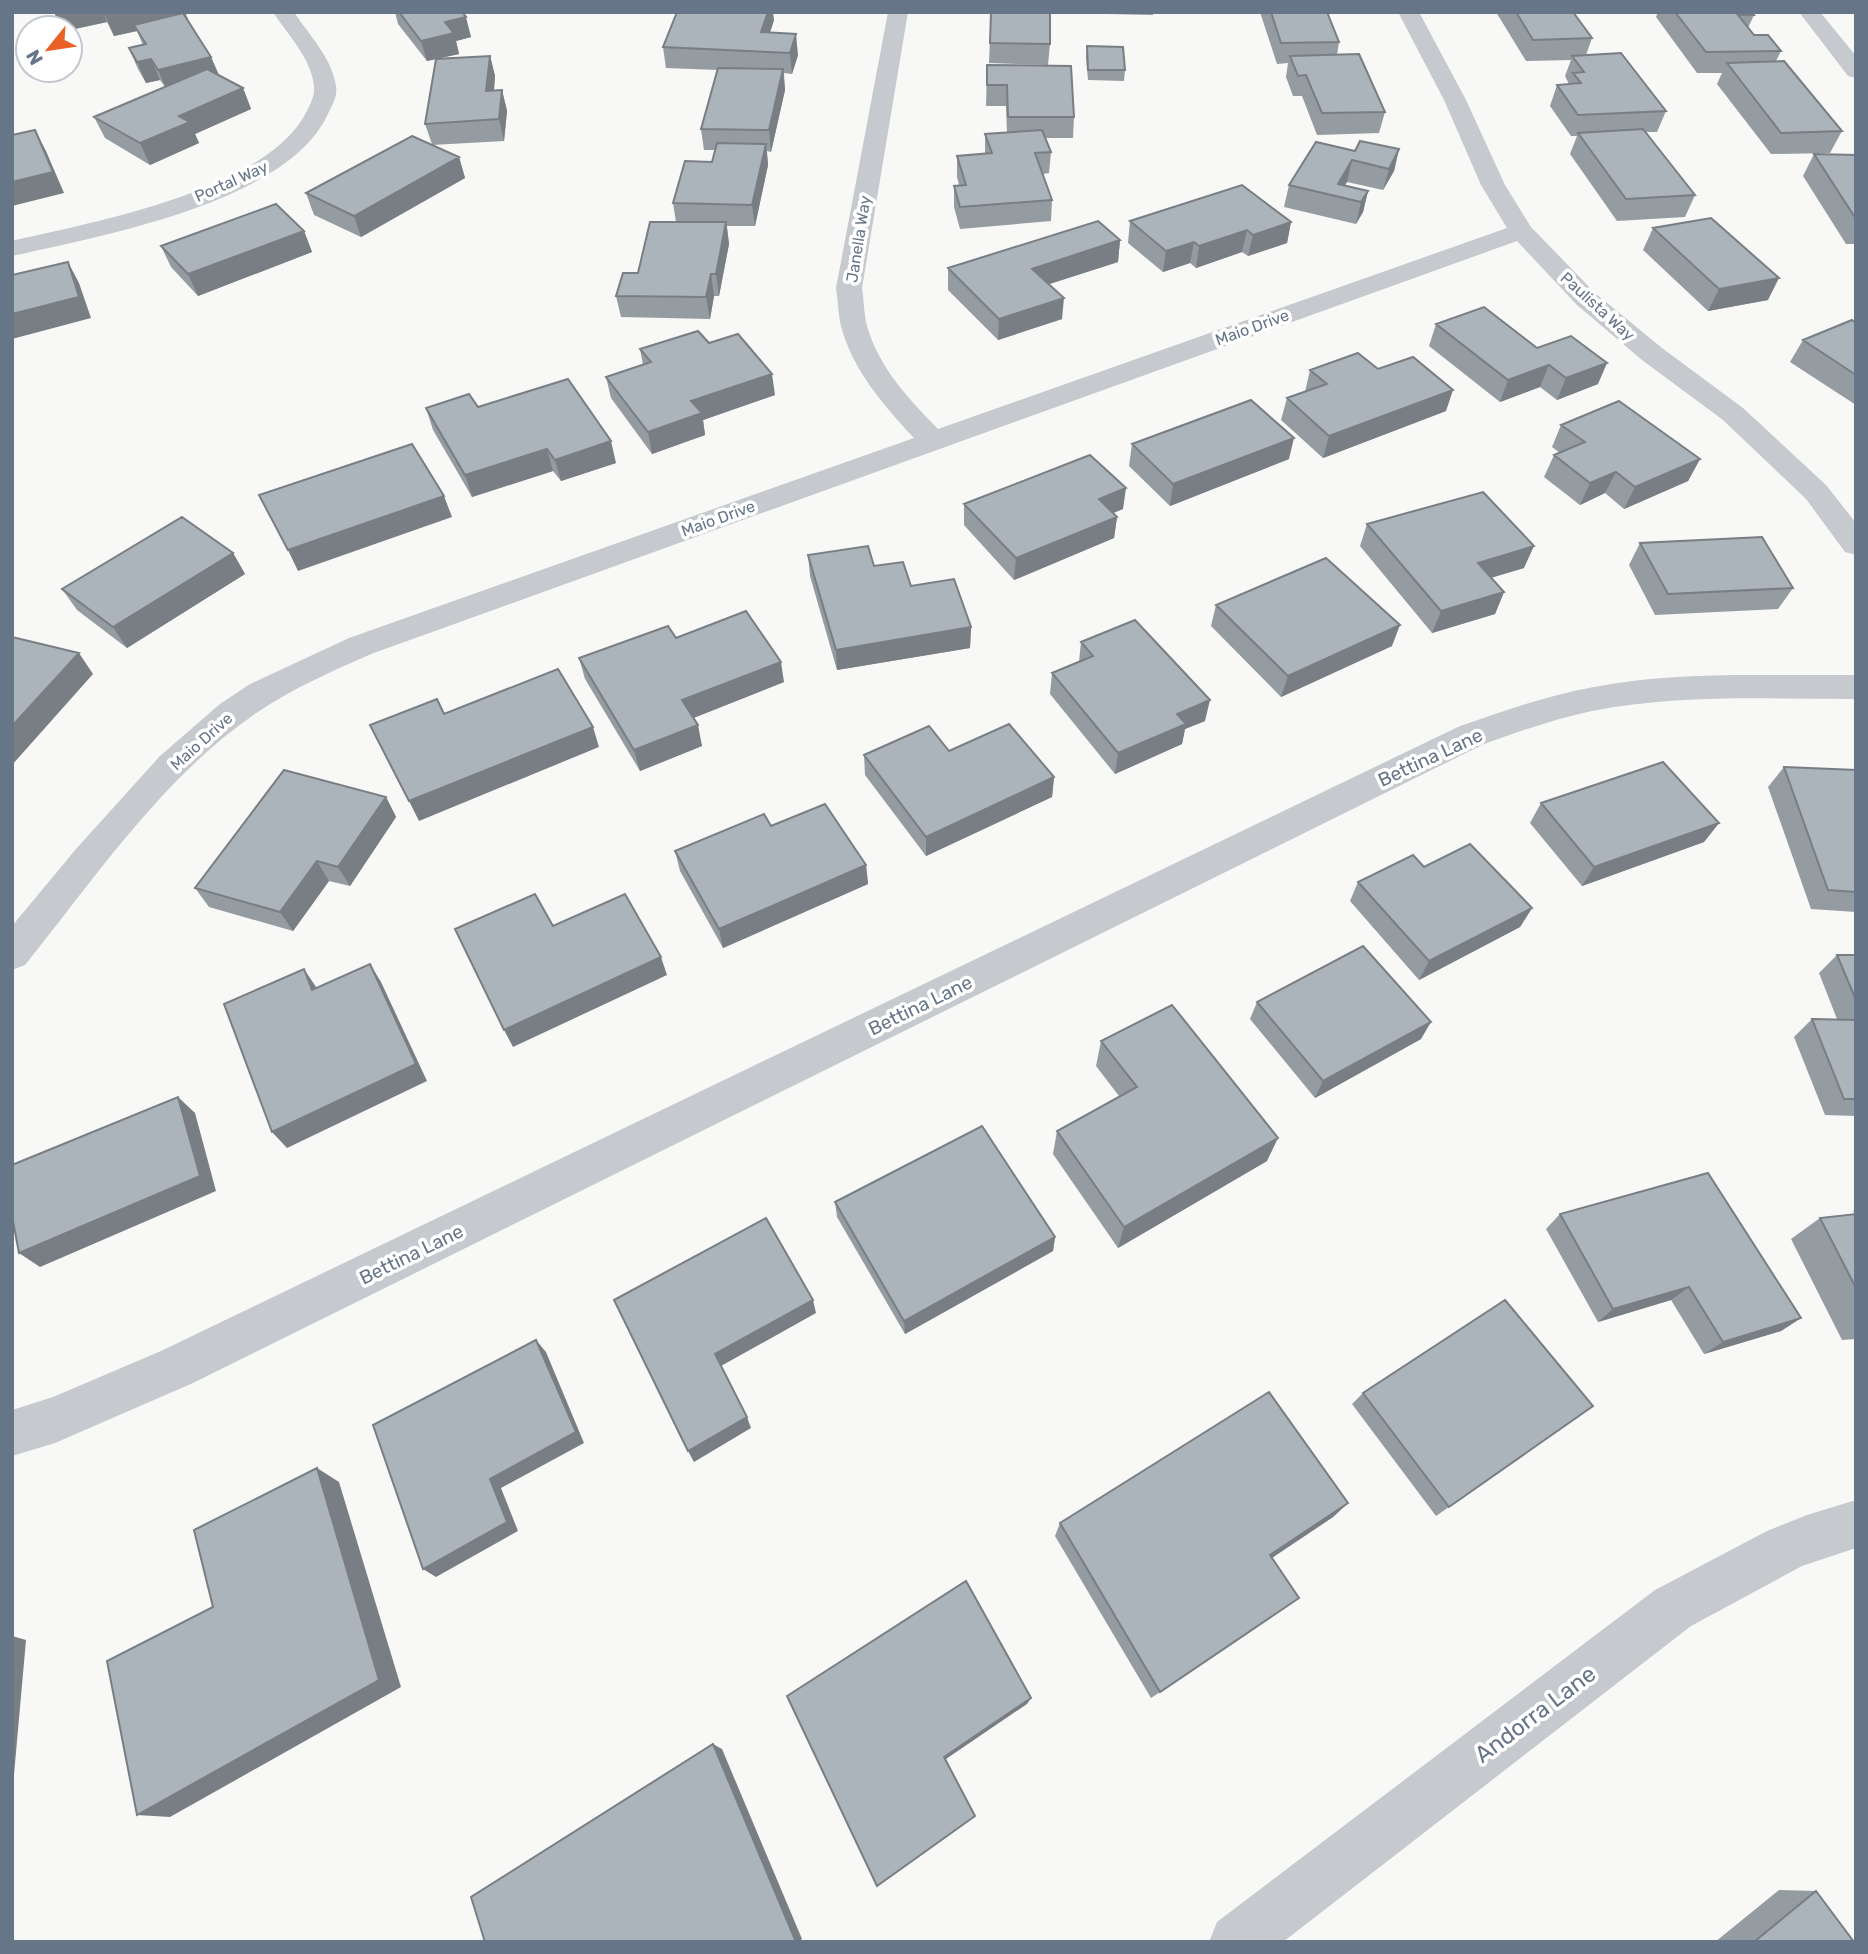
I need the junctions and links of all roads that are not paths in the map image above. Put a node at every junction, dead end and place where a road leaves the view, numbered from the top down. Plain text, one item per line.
1 (283, 12) edge
2 (898, 12) edge
3 (1408, 12) edge
4 (1809, 12) edge
5 (1856, 71) edge
6 (1521, 231) junction
7 (12, 249) edge
8 (934, 441) junction
9 (1856, 545) edge
10 (1856, 687) edge
11 (12, 954) edge
12 (12, 1433) edge
13 (1856, 1524) edge
14 (1237, 1942) edge

1 - 7 street, Portal Way
2 - 8 street, Janella Way
3 - 6 street, Paulista Way
4 - 5 street
6 - 8 street, Maio Drive
6 - 9 street, Paulista Way
8 - 11 street, Maio Drive
10 - 12 street, Bettina Lane
13 - 14 street, Andorra Lane

